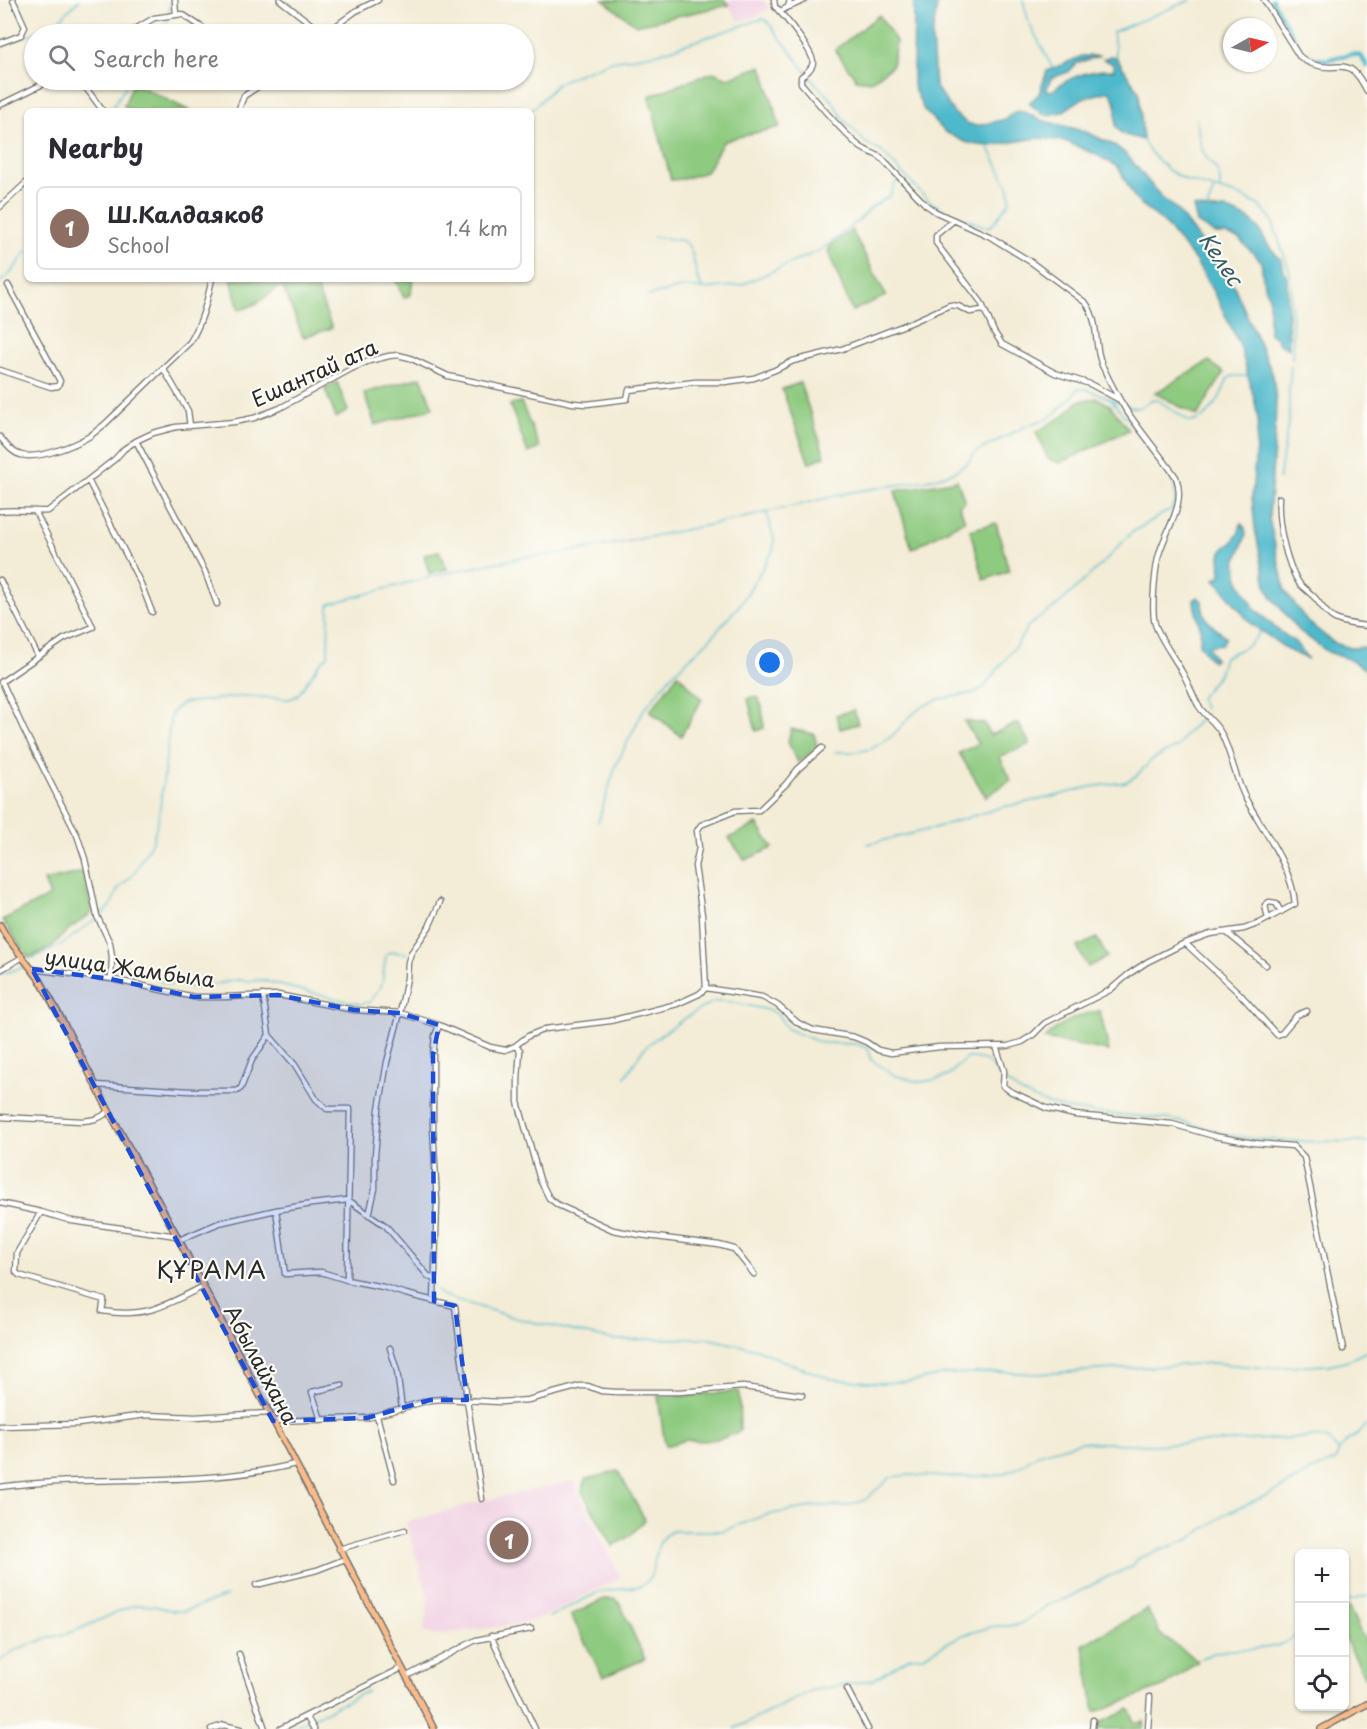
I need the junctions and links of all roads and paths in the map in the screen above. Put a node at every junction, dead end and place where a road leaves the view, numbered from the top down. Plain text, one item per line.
1 (13, 0) edge
2 (175, 0) edge
3 (280, 0) edge
4 (358, 0) edge
5 (378, 0) edge
6 (773, 0) edge
7 (790, 0) edge
8 (805, 0) edge
9 (1264, 0) edge
10 (788, 8) junction
11 (360, 9) junction
12 (778, 10) junction
13 (176, 15) junction
14 (786, 18) junction
15 (144, 24) edge
16 (197, 24) edge
17 (311, 24) edge
18 (338, 24) edge
19 (24, 25) edge
20 (24, 29) edge
21 (0, 43) edge
22 (31, 90) edge
23 (87, 90) edge
24 (253, 90) edge
25 (1367, 91) edge
26 (0, 105) edge
27 (101, 108) edge
28 (239, 108) edge
29 (24, 185) edge
30 (0, 207) edge
31 (954, 220) junction
32 (211, 282) edge
33 (8, 285) dead end
34 (983, 310) junction
35 (163, 368) junction
36 (0, 370) edge
37 (1120, 400) junction
38 (190, 426) junction
39 (0, 437) edge
40 (136, 441) junction
41 (88, 480) junction
42 (1279, 498) dead end
43 (0, 511) edge
44 (35, 511) junction
45 (0, 580) edge
46 (217, 604) dead end
47 (152, 612) dead end
48 (1367, 626) edge
49 (38, 656) junction
50 (1, 682) edge
51 (822, 748) dead end
52 (440, 902) dead end
53 (1281, 912) junction
54 (1268, 919) junction
55 (0, 925) edge
56 (1226, 932) junction
57 (1185, 943) junction
58 (23, 957) junction
59 (1266, 965) dead end
60 (32, 969) junction
61 (0, 970) edge
62 (111, 979) junction
63 (706, 988) junction
64 (263, 995) junction
65 (1307, 1011) dead end
66 (400, 1013) junction
67 (439, 1025) junction
68 (269, 1035) junction
69 (515, 1046) junction
70 (996, 1046) junction
71 (95, 1085) junction
72 (109, 1112) junction
73 (0, 1117) edge
74 (348, 1200) junction
75 (0, 1203) edge
76 (276, 1210) junction
77 (41, 1212) junction
78 (369, 1215) junction
79 (178, 1238) junction
80 (754, 1274) dead end
81 (435, 1279) junction
82 (347, 1280) junction
83 (202, 1287) junction
84 (434, 1301) junction
85 (390, 1348) dead end
86 (1343, 1349) dead end
87 (342, 1385) dead end
88 (802, 1395) dead end
89 (467, 1400) junction
90 (402, 1409) junction
91 (269, 1413) junction
92 (377, 1416) junction
93 (321, 1420) junction
94 (273, 1421) junction
95 (0, 1426) edge
96 (295, 1464) junction
97 (394, 1480) dead end
98 (0, 1487) edge
99 (482, 1499) dead end
100 (405, 1530) dead end
101 (339, 1549) junction
102 (345, 1559) junction
103 (256, 1585) dead end
104 (531, 1629) dead end
105 (490, 1636) junction
106 (239, 1654) dead end
107 (402, 1668) junction
108 (406, 1676) junction
109 (847, 1689) dead end
110 (1150, 1697) dead end
111 (1367, 1704) edge
112 (306, 1716) junction
113 (1093, 1720) dead end
114 (211, 1729) edge
115 (240, 1729) edge
116 (265, 1729) edge
117 (280, 1729) edge
118 (314, 1729) edge
119 (434, 1729) edge
120 (535, 1729) edge
121 (868, 1729) edge
122 (1092, 1729) edge
123 (1148, 1729) edge
124 (1321, 1729) edge

1 - 19 street
2 - 13 street
3 - 17 street
4 - 11 street
5 - 11 street
6 - 12 street
7 - 10 street
8 - 10 street
9 - 25 street
10 - 12 street
10 - 14 street
11 - 18 street
12 - 14 street
13 - 15 street
13 - 16 street
14 - 31 street
20 - 21 street
22 - 26 street
23 - 27 street
24 - 28 street
29 - 30 street
31 - 34 street
31 - 37 street
32 - 35 street
33 - 36 street
34 - 37 street
34 - 38 street, Ешантай ата
35 - 38 street
35 - 39 street
37 - 53 street
38 - 40 street, Ешантай ата
40 - 41 street, Ешантай ата
40 - 46 street
41 - 44 street, Ешантай ата
41 - 47 street
42 - 48 street
43 - 44 street, Ешантай ата
44 - 49 street
45 - 49 street
49 - 50 street
50 - 62 street
51 - 63 street
52 - 66 street
53 - 54 street
53 - 54 street
54 - 56 street
55 - 58 main road, Абылайхана
56 - 57 street
56 - 59 street
57 - 65 street
57 - 70 street
58 - 60 main road, Абылайхана
58 - 61 street
60 - 62 street, улица Жамбыла
60 - 71 main road, Абылайхана
62 - 64 street, улица Жамбыла
63 - 69 street
63 - 70 street
64 - 66 street, улица Жамбыла
64 - 68 street
66 - 67 street, улица Жамбыла
66 - 78 street
67 - 69 street, улица Жамбыла
67 - 81 street
68 - 71 street
68 - 74 street
69 - 80 street
70 - 86 street
71 - 72 main road, Абылайхана
72 - 73 street
72 - 79 main road, Абылайхана
74 - 76 street
74 - 78 street
74 - 82 street
75 - 77 street
76 - 79 street
76 - 82 street
77 - 79 street
77 - 83 street
78 - 81 street
79 - 83 main road, Абылайхана
81 - 84 street
82 - 84 street
83 - 91 main road, Абылайхана
84 - 89 street
85 - 90 street
87 - 93 street
88 - 89 street
89 - 90 street
89 - 99 street
90 - 92 street
91 - 94 main road, Абылайхана
91 - 95 street
92 - 93 street
92 - 97 street
93 - 94 street
94 - 96 main road, Абылайхана
96 - 98 street
96 - 101 main road, Абылайхана
100 - 101 street
101 - 102 main road, Абылайхана
102 - 103 street
102 - 107 main road, Абылайхана
104 - 105 street
105 - 108 street
105 - 120 street
106 - 116 street
107 - 108 main road, Абылайхана
107 - 112 street
108 - 119 main road, Абылайхана
109 - 121 street
110 - 123 street
111 - 124 main road
112 - 117 street
112 - 118 street
113 - 122 street
114 - 115 street

